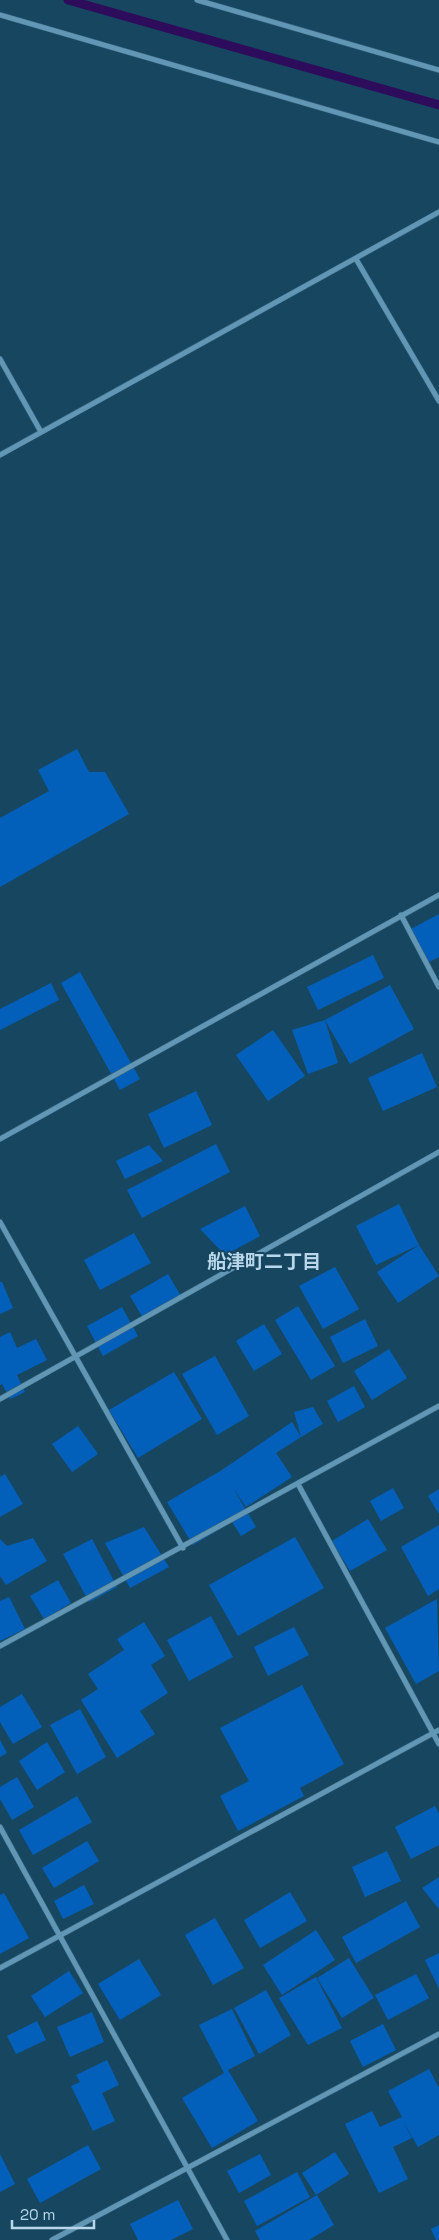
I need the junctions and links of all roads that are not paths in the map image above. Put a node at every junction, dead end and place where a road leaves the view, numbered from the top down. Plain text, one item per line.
1 (198, 0) edge
2 (0, 15) edge
3 (439, 70) edge
4 (439, 142) edge
5 (439, 212) edge
6 (356, 258) junction
7 (0, 359) edge
8 (439, 401) edge
9 (42, 432) junction
10 (0, 455) edge
11 (439, 895) edge
12 (401, 916) junction
13 (439, 987) edge
14 (0, 1139) edge
15 (439, 1152) edge
16 (0, 1222) edge
17 (77, 1356) junction
18 (0, 1399) edge
19 (439, 1406) edge
20 (298, 1484) junction
21 (183, 1548) junction
22 (0, 1646) edge
23 (439, 1730) edge
24 (433, 1733) junction
25 (439, 1744) edge
26 (0, 1827) edge
27 (60, 1935) junction
28 (0, 1968) edge
29 (439, 2034) edge
30 (189, 2168) junction
31 (52, 2240) edge
32 (227, 2240) edge

1 - 3 street
2 - 4 street
5 - 6 street
6 - 8 street
6 - 9 street
7 - 9 street
9 - 10 street
11 - 12 street
12 - 13 street
12 - 14 street
15 - 17 street
16 - 17 street
17 - 18 street
17 - 21 street
19 - 20 street
20 - 21 street
20 - 24 street
21 - 22 street
23 - 24 street
24 - 25 street
24 - 27 street
26 - 27 street
27 - 28 street
27 - 30 street
29 - 30 street
30 - 31 street
30 - 32 street

